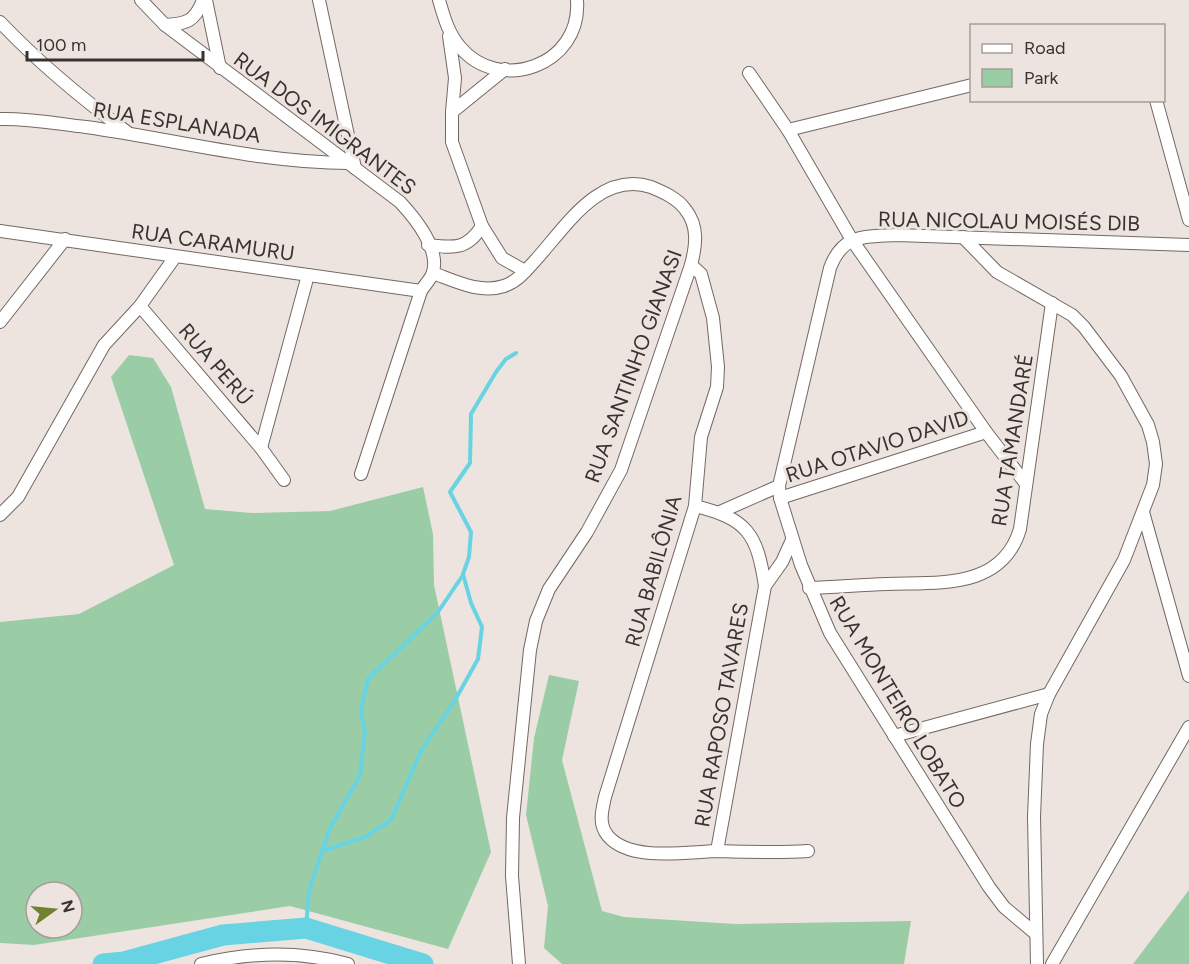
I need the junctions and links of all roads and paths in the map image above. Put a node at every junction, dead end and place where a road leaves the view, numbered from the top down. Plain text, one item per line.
1 (141, 0) edge
2 (204, 0) edge
3 (320, 0) edge
4 (439, 0) edge
5 (578, 0) edge
6 (0, 22) edge
7 (165, 25) junction
8 (448, 29) junction
9 (220, 68) junction
10 (505, 69) junction
11 (749, 72) dead end
12 (970, 85) edge
13 (1157, 102) edge
14 (452, 112) junction
15 (0, 119) edge
16 (788, 130) junction
17 (128, 133) junction
18 (352, 166) junction
19 (1189, 220) edge
20 (482, 226) junction
21 (0, 231) edge
22 (963, 237) junction
23 (65, 239) junction
24 (852, 240) junction
25 (428, 245) junction
26 (1189, 245) edge
27 (835, 254) joint
28 (175, 257) junction
29 (691, 266) junction
30 (525, 271) junction
31 (433, 273) junction
32 (308, 275) junction
33 (421, 291) junction
34 (1052, 303) junction
35 (140, 306) junction
36 (0, 322) edge
37 (986, 432) junction
38 (261, 448) junction
39 (361, 474) dead end
40 (284, 480) dead end
41 (1026, 484) junction
42 (779, 492) junction
43 (695, 506) junction
44 (720, 512) junction
45 (1143, 512) junction
46 (0, 515) edge
47 (792, 540) junction
48 (765, 586) junction
49 (809, 588) junction
50 (1189, 676) edge
51 (1049, 694) junction
52 (1189, 727) edge
53 (894, 736) junction
54 (717, 851) junction
55 (808, 851) dead end
56 (1036, 934) junction
57 (201, 964) edge
58 (348, 964) edge
59 (519, 964) edge
60 (1037, 964) edge
61 (1052, 964) edge

1 - 7 street, RUA DOS IMIGRANTES
2 - 7 street
2 - 9 street
3 - 18 street
4 - 8 street
5 - 10 street
6 - 17 street
7 - 9 street, RUA DOS IMIGRANTES
8 - 10 street
8 - 14 street
9 - 18 street, RUA DOS IMIGRANTES
10 - 14 street
11 - 16 street
12 - 16 street
13 - 19 street
14 - 20 street
15 - 17 street, RUA ESPLANADA
16 - 24 street
17 - 18 street, RUA ESPLANADA
18 - 25 street, RUA DOS IMIGRANTES
20 - 25 street
20 - 30 street
21 - 23 street, RUA CARAMURU
22 - 24 street, RUA NICOLAU MOISÉS DIB
22 - 26 street, RUA NICOLAU MOISÉS DIB
22 - 34 street
23 - 28 street, RUA CARAMURU
23 - 36 street
24 - 27 street, RUA NICOLAU MOISÉS DIB
24 - 37 street
25 - 31 street, RUA DOS IMIGRANTES
27 - 42 street, RUA MONTEIRO LOBATO
28 - 32 street, RUA CARAMURU
28 - 35 street
29 - 30 street, RUA SANTINHO GIANASI
29 - 43 street, RUA BABILÔNIA
29 - 59 street, RUA SANTINHO GIANASI
30 - 31 street, RUA SANTINHO GIANASI
31 - 33 street
32 - 33 street, RUA CARAMURU
32 - 38 street, RUA PERÚ
33 - 39 street
34 - 41 street, RUA TAMANDARÉ
34 - 45 street
35 - 38 street, RUA PERÚ
35 - 46 street
37 - 41 street
37 - 42 street, RUA OTAVIO DAVID
38 - 40 street, RUA PERÚ
41 - 49 street, RUA TAMANDARÉ
42 - 44 street, RUA OTAVIO DAVID
42 - 47 street, RUA MONTEIRO LOBATO
43 - 44 street, RUA RAPOSO TAVARES
43 - 54 street, RUA BABILÔNIA
44 - 48 street, RUA RAPOSO TAVARES
45 - 50 street
45 - 51 street
47 - 48 street, RUA RAPOSO TAVARES
47 - 49 street, RUA MONTEIRO LOBATO
48 - 54 street, RUA RAPOSO TAVARES
49 - 53 street, RUA MONTEIRO LOBATO
51 - 53 street
51 - 56 street
52 - 61 street
53 - 56 street, RUA MONTEIRO LOBATO
54 - 55 street
56 - 60 street
57 - 58 street

